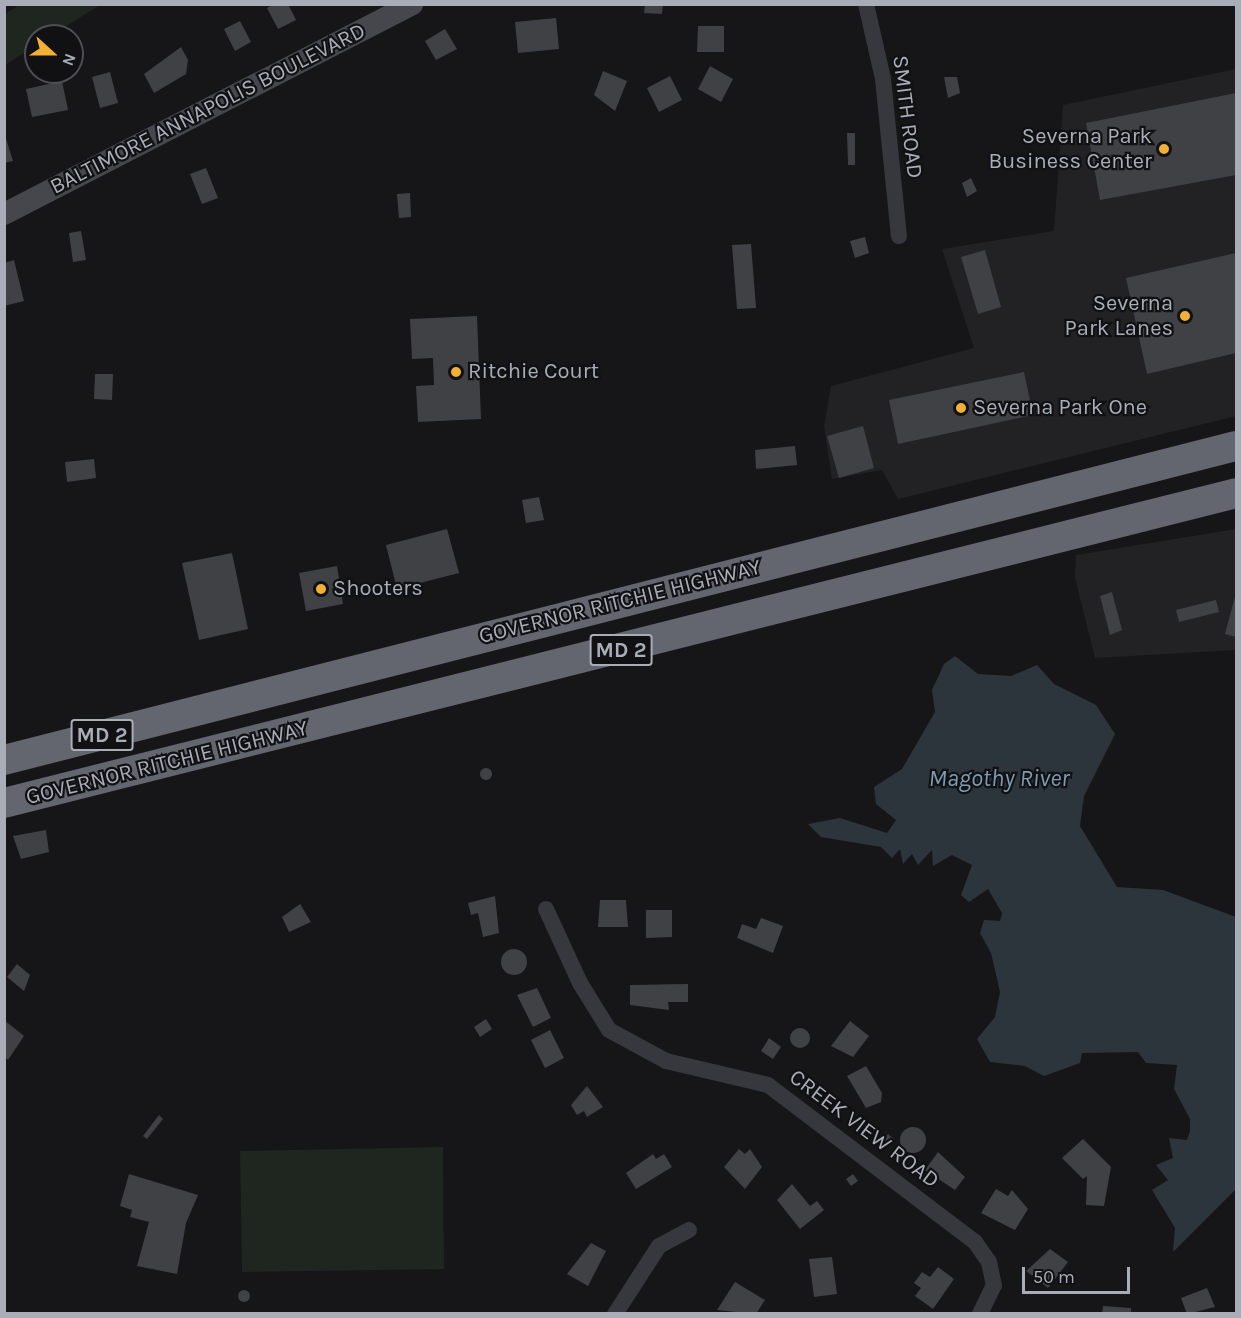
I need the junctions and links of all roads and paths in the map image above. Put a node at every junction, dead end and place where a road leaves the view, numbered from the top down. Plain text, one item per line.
1 (411, 4) edge
2 (866, 4) edge
3 (4, 214) edge
4 (899, 236) dead end
5 (1236, 446) edge
6 (1236, 493) edge
7 (4, 760) edge
8 (4, 803) edge
9 (546, 909) dead end
10 (689, 1230) dead end
11 (982, 1313) edge
12 (615, 1314) edge

1 - 3 street, BALTIMORE ANNAPOLIS BOULEVARD
2 - 4 street, SMITH ROAD
5 - 7 highway, GOVERNOR RITCHIE HIGHWAY / MD 2
6 - 8 highway, GOVERNOR RITCHIE HIGHWAY / MD 2
9 - 11 street, CREEK VIEW ROAD
10 - 12 street

